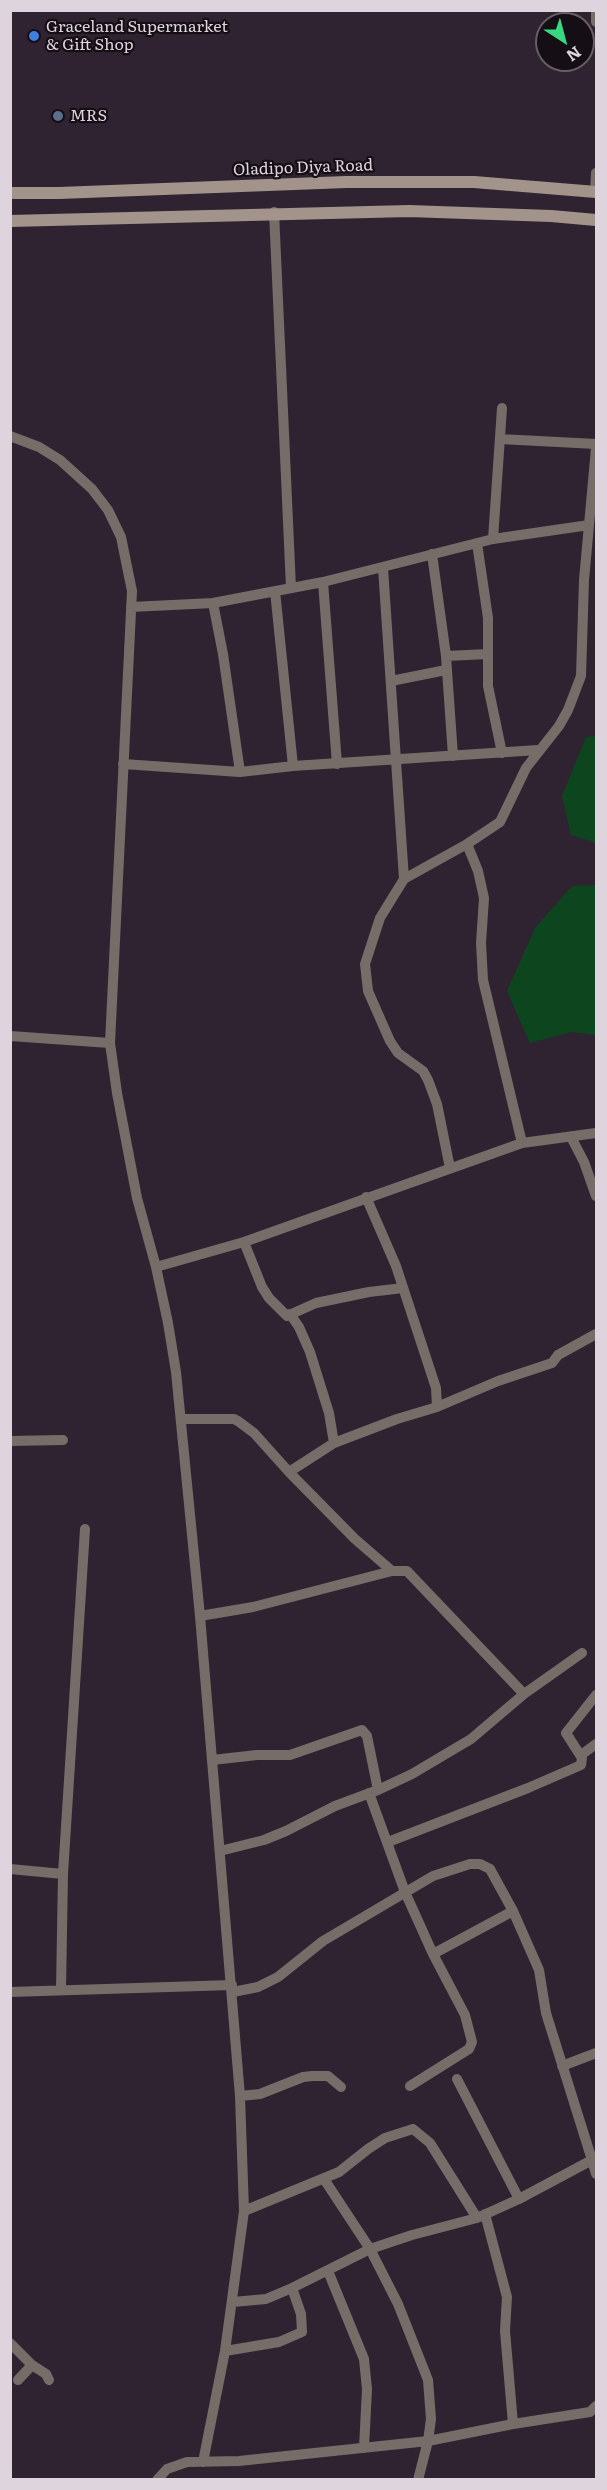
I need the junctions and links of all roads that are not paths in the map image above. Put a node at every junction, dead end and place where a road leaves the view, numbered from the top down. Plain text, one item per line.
1 (596, 10) edge
2 (597, 22) edge
3 (597, 173) edge
4 (10, 187) edge
5 (596, 192) edge
6 (10, 193) edge
7 (59, 193) junction
8 (274, 212) junction
9 (597, 220) edge
10 (10, 221) edge
11 (502, 408) dead end
12 (10, 436) edge
13 (500, 439) junction
14 (597, 446) edge
15 (589, 525) junction
16 (493, 539) junction
17 (477, 543) junction
18 (432, 555) junction
19 (383, 568) junction
20 (323, 582) junction
21 (291, 588) junction
22 (275, 591) junction
23 (213, 603) junction
24 (131, 607) junction
25 (488, 654) junction
26 (446, 656) junction
27 (446, 670) junction
28 (391, 681) junction
29 (538, 750) junction
30 (502, 753) junction
31 (453, 756) junction
32 (397, 760) junction
33 (123, 764) junction
34 (337, 764) junction
35 (293, 766) junction
36 (240, 772) junction
37 (467, 844) junction
38 (404, 879) junction
39 (10, 1036) edge
40 (110, 1043) junction
41 (597, 1133) edge
42 (570, 1137) junction
43 (522, 1143) junction
44 (450, 1168) junction
45 (597, 1196) edge
46 (366, 1197) junction
47 (244, 1242) junction
48 (156, 1267) junction
49 (403, 1288) junction
50 (290, 1314) junction
51 (597, 1334) edge
52 (437, 1407) junction
53 (181, 1419) junction
54 (63, 1440) dead end
55 (10, 1441) edge
56 (334, 1443) junction
57 (289, 1472) junction
58 (85, 1529) dead end
59 (392, 1571) junction
60 (200, 1616) junction
61 (582, 1653) dead end
62 (524, 1694) junction
63 (597, 1695) edge
64 (597, 1744) edge
65 (581, 1755) junction
66 (212, 1760) junction
67 (374, 1792) junction
68 (388, 1842) junction
69 (220, 1851) junction
70 (10, 1869) edge
71 (63, 1874) junction
72 (405, 1892) junction
73 (513, 1911) junction
74 (433, 1954) junction
75 (232, 1988) junction
76 (61, 1989) junction
77 (10, 1992) edge
78 (597, 2053) edge
79 (562, 2066) junction
80 (457, 2079) dead end
81 (410, 2086) dead end
82 (341, 2087) dead end
83 (240, 2096) junction
84 (592, 2160) junction
85 (597, 2174) edge
86 (324, 2179) junction
87 (519, 2199) junction
88 (244, 2211) junction
89 (481, 2216) junction
90 (370, 2249) junction
91 (328, 2271) junction
92 (292, 2288) junction
93 (233, 2302) junction
94 (10, 2343) edge
95 (225, 2351) junction
96 (32, 2365) junction
97 (18, 2380) dead end
98 (49, 2380) dead end
99 (597, 2406) edge
100 (513, 2424) junction
101 (428, 2441) junction
102 (364, 2448) junction
103 (203, 2462) junction
104 (157, 2480) edge
105 (418, 2480) edge

1 - 2 street
3 - 5 street
4 - 7 main road
5 - 7 main road, Oladipo Diya Road
6 - 7 main road, Oladipo Diya Road
8 - 9 main road
8 - 10 main road
8 - 21 street
11 - 13 street
12 - 24 street
13 - 14 street
13 - 16 street
14 - 15 street
15 - 16 street
15 - 29 street
16 - 17 street
17 - 18 street
17 - 25 street
18 - 19 street
18 - 26 street
19 - 20 street
19 - 28 street
20 - 21 street
20 - 34 street
21 - 22 street
22 - 23 street
22 - 35 street
23 - 24 street
23 - 36 street
24 - 33 street
25 - 26 street
25 - 30 street
26 - 27 street
27 - 28 street
27 - 31 street
28 - 32 street
29 - 30 street
29 - 37 street
30 - 31 street
31 - 32 street
32 - 34 street
32 - 38 street
33 - 36 street
33 - 40 street
34 - 35 street
35 - 36 street
37 - 38 street
37 - 43 street
38 - 44 street
39 - 40 street
40 - 48 street
41 - 42 street
42 - 43 street
42 - 45 street
43 - 44 street
44 - 46 street
46 - 47 street
46 - 49 street
47 - 48 street
47 - 50 street
48 - 53 street
49 - 50 street
49 - 52 street
50 - 56 street
51 - 52 street
52 - 56 street
53 - 57 street
53 - 60 street
54 - 55 street
56 - 57 street
57 - 59 street
58 - 71 street
59 - 60 street
59 - 62 street
60 - 66 street
61 - 62 street
62 - 67 street
63 - 65 street
64 - 65 street
65 - 68 street
66 - 67 street
66 - 69 street
67 - 68 street
67 - 69 street
68 - 72 street
69 - 75 street
70 - 71 street
71 - 76 street
72 - 73 street
72 - 74 street
72 - 75 street
73 - 74 street
73 - 79 street
74 - 81 street
75 - 76 street
75 - 83 street
76 - 77 street
78 - 79 street
79 - 84 street
80 - 87 street
82 - 83 street
83 - 88 street
84 - 85 street
84 - 87 street
86 - 88 street
86 - 89 street
86 - 90 street
87 - 89 street
88 - 93 street
89 - 90 street
89 - 100 street
90 - 91 street
90 - 101 street
91 - 92 street
91 - 102 street
92 - 93 street
92 - 95 street
93 - 95 street
94 - 96 street
95 - 103 street
96 - 97 street
96 - 98 street
99 - 100 street
100 - 101 street
101 - 102 street
101 - 105 street
102 - 103 street
103 - 104 street

